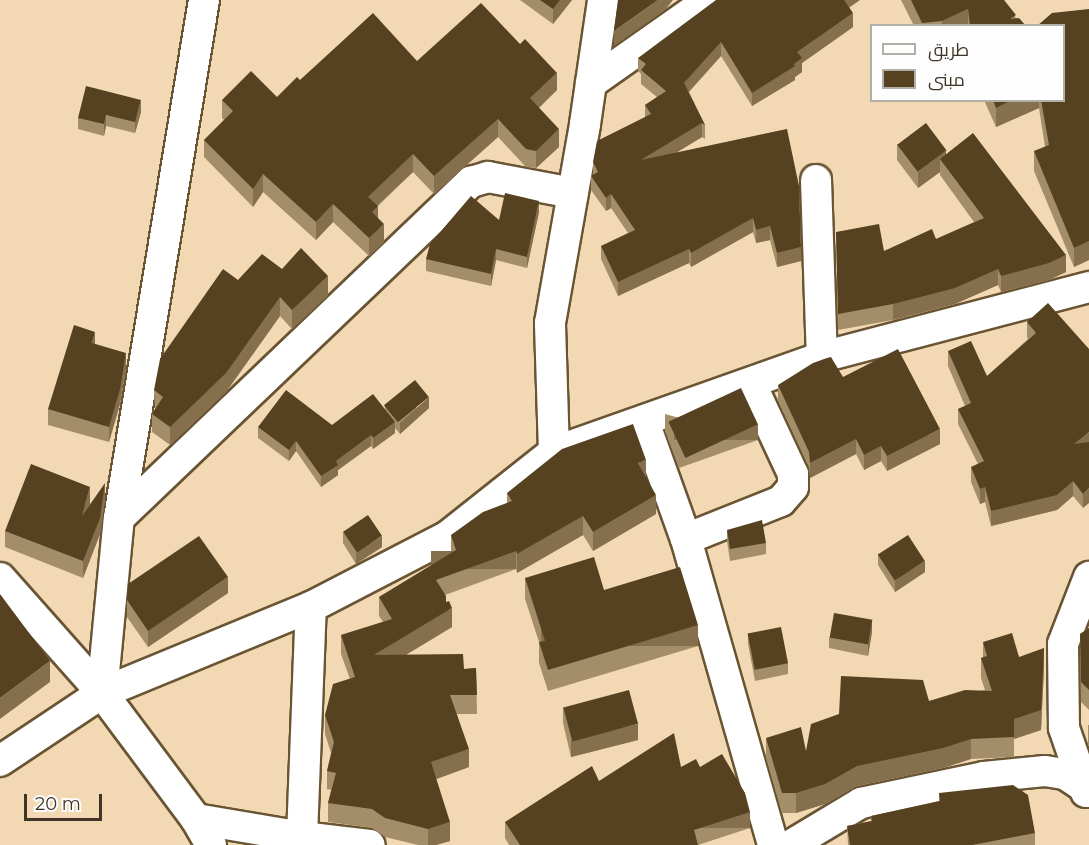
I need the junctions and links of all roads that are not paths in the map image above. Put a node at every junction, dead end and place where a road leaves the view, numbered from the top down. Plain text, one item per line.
1 (204, 0) edge
2 (603, 0) edge
3 (709, 0) edge
4 (591, 83) junction
5 (816, 180) dead end
6 (573, 193) junction
7 (1089, 288) edge
8 (822, 357) junction
9 (751, 384) junction
10 (644, 422) junction
11 (554, 452) junction
12 (119, 518) junction
13 (686, 539) junction
14 (1089, 577) edge
15 (0, 578) edge
16 (311, 607) junction
17 (102, 693) junction
18 (0, 761) edge
19 (1087, 791) edge
20 (196, 819) junction
21 (302, 837) junction
22 (211, 845) edge
23 (370, 845) edge
24 (773, 845) edge
25 (791, 845) edge

1 - 12 street
2 - 4 street
3 - 4 street
4 - 6 street
5 - 8 street
6 - 11 street
6 - 12 street
7 - 8 street
8 - 9 street
9 - 10 street
9 - 13 street
10 - 11 street
10 - 13 street
11 - 16 street
12 - 17 street
13 - 24 street
14 - 19 street
15 - 17 street
16 - 17 street
16 - 21 street
17 - 18 street
17 - 20 street
19 - 25 street
20 - 21 street
20 - 22 street
21 - 23 street

